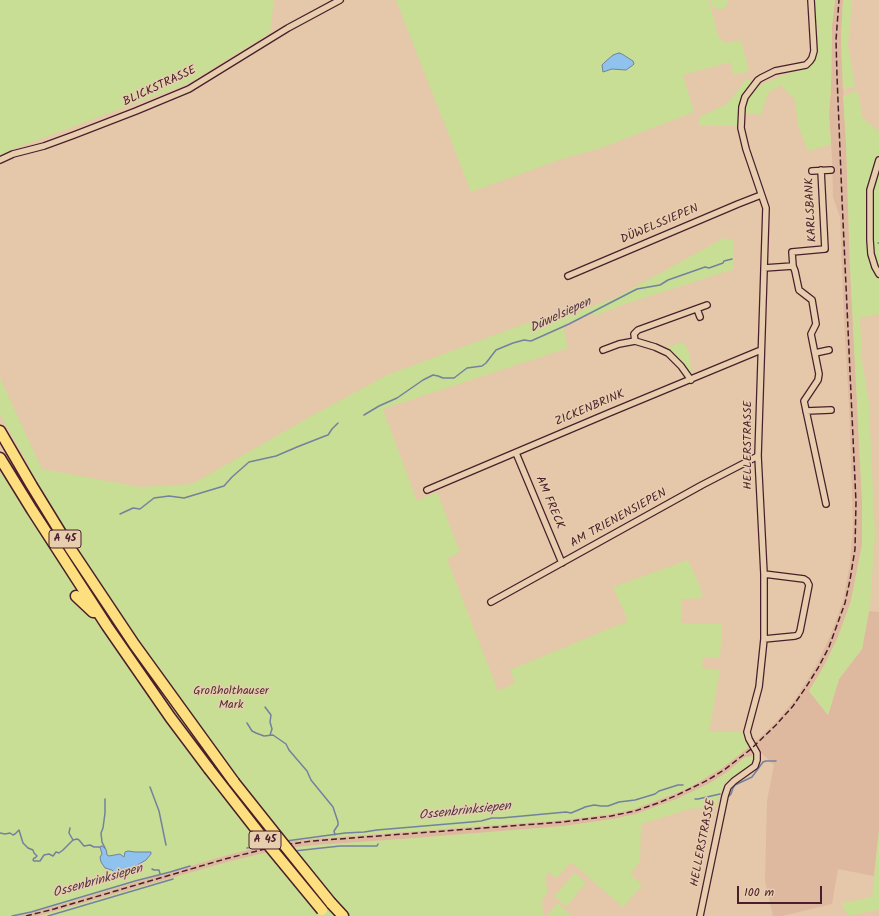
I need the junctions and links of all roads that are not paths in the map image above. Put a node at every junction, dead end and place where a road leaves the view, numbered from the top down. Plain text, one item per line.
1 (340, 0) edge
2 (811, 0) edge
3 (0, 160) edge
4 (879, 160) edge
5 (821, 170) junction
6 (831, 170) dead end
7 (812, 171) dead end
8 (761, 195) junction
9 (793, 266) junction
10 (764, 268) junction
11 (879, 274) edge
12 (568, 276) dead end
13 (707, 305) dead end
14 (697, 309) junction
15 (700, 317) dead end
16 (635, 341) junction
17 (602, 350) dead end
18 (761, 350) junction
19 (829, 350) dead end
20 (815, 353) junction
21 (691, 380) junction
22 (831, 410) dead end
23 (806, 411) junction
24 (0, 431) edge
25 (516, 453) junction
26 (758, 456) junction
27 (0, 458) edge
28 (24, 461) dead end
29 (427, 490) dead end
30 (826, 504) dead end
31 (562, 563) junction
32 (764, 574) junction
33 (76, 596) dead end
34 (491, 602) dead end
35 (125, 620) dead end
36 (107, 626) junction
37 (764, 639) junction
38 (134, 644) junction
39 (324, 913) edge
40 (343, 916) edge
41 (700, 916) edge

1 - 3 street, BLICKSTRASSE
2 - 8 street, HELLERSTRASSE
4 - 11 street
5 - 6 street, KARLSBANK
5 - 7 street, KARLSBANK
5 - 9 street, KARLSBANK
8 - 10 street, HELLERSTRASSE
8 - 12 street, DÜWELSSIEPEN
9 - 10 street
9 - 20 street
10 - 18 street, HELLERSTRASSE
13 - 14 street
14 - 15 street
14 - 16 street
16 - 17 street
16 - 21 street
18 - 21 street, ZICKENBRINK
18 - 26 street, HELLERSTRASSE
19 - 20 street
20 - 23 street
21 - 25 street, ZICKENBRINK
22 - 23 street
23 - 30 street
24 - 28 highway
24 - 38 highway, A 45
25 - 29 street, ZICKENBRINK
25 - 31 street, AM FRECK
26 - 31 street, AM TRIENENSIEPEN
26 - 32 street, HELLERSTRASSE
27 - 36 highway, A 45
31 - 34 street, AM TRIENENSIEPEN
32 - 37 street, HELLERSTRASSE
32 - 37 street
33 - 36 highway
35 - 38 highway
36 - 39 highway, A 45, bridge
37 - 41 street, HELLERSTRASSE
38 - 40 highway, A 45, bridge

